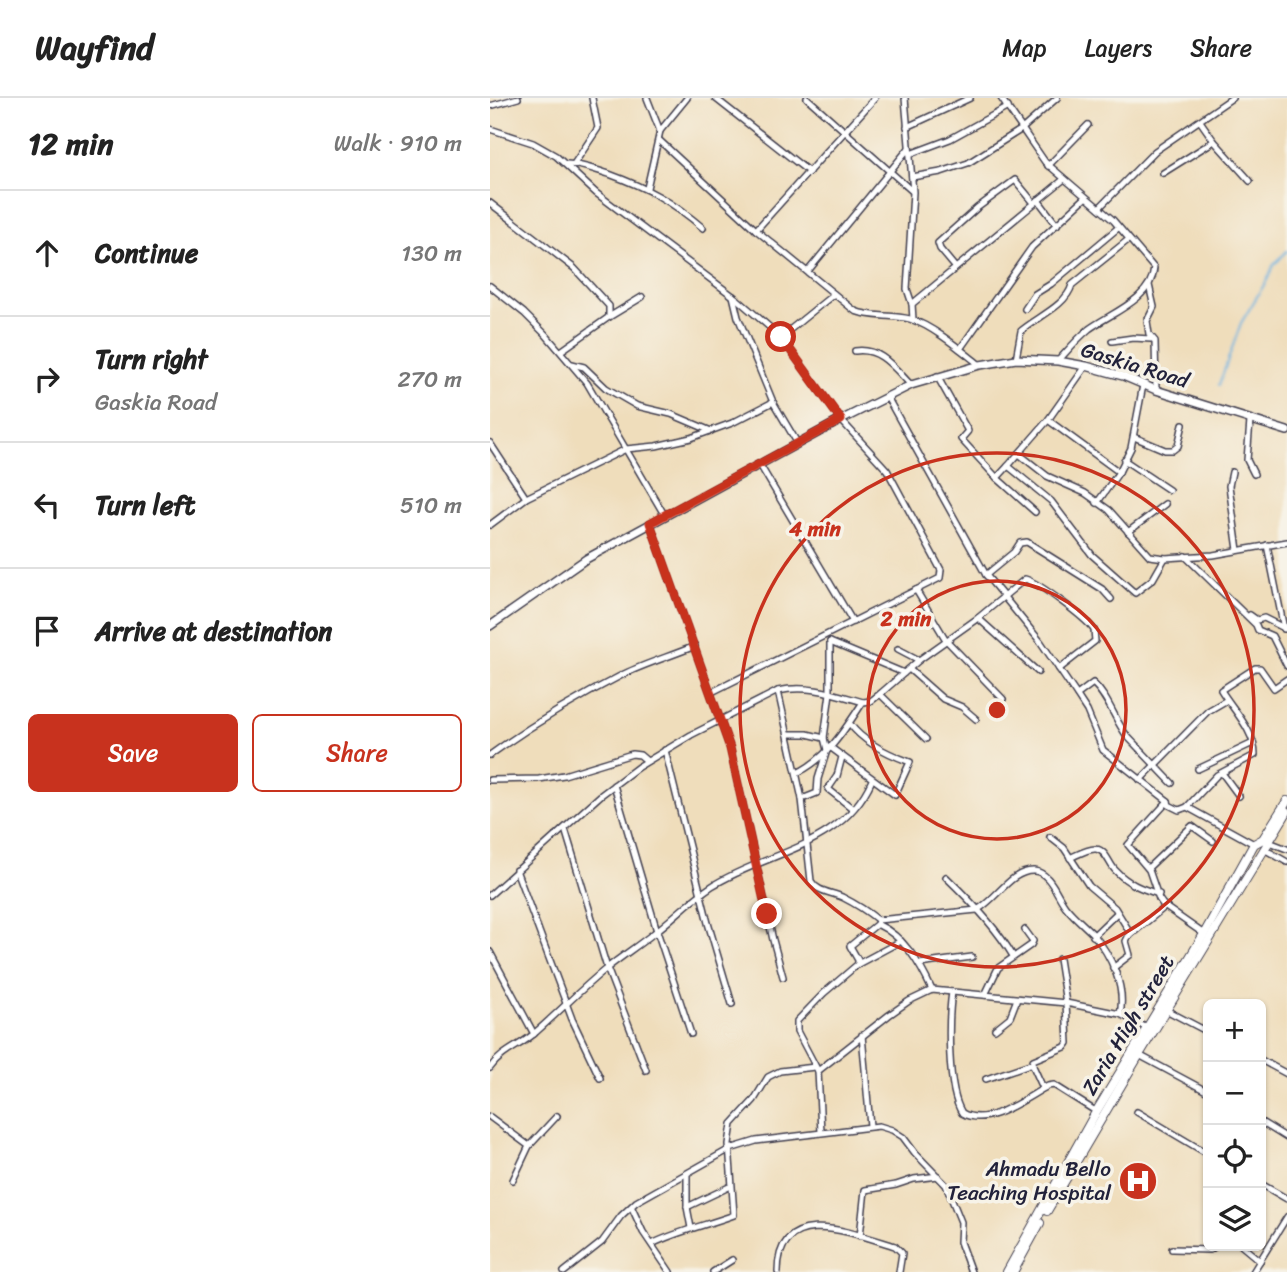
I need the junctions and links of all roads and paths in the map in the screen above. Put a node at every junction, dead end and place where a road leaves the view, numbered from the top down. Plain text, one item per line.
1 (518, 98) edge
2 (593, 98) edge
3 (647, 98) edge
4 (687, 98) edge
5 (715, 98) edge
6 (807, 98) edge
7 (875, 98) edge
8 (905, 98) edge
9 (970, 98) edge
10 (1001, 98) edge
11 (1057, 98) edge
12 (1233, 98) edge
13 (490, 106) edge
14 (1008, 107) junction
15 (1200, 121) junction
16 (1088, 125) dead end
17 (907, 127) junction
18 (490, 129) edge
19 (1022, 129) junction
20 (660, 131) junction
21 (845, 131) junction
22 (659, 140) junction
23 (1214, 141) junction
24 (909, 151) junction
25 (570, 164) junction
26 (1048, 166) junction
27 (809, 172) junction
28 (890, 172) junction
29 (1163, 173) dead end
30 (912, 177) junction
31 (1063, 180) junction
32 (1250, 181) dead end
33 (647, 188) junction
34 (913, 192) junction
35 (1085, 198) junction
36 (1036, 202) junction
37 (490, 203) edge
38 (1099, 208) junction
39 (1057, 225) junction
40 (703, 228) dead end
41 (1118, 228) junction
42 (755, 230) junction
43 (1128, 240) junction
44 (955, 267) junction
45 (808, 271) junction
46 (1149, 285) junction
47 (490, 286) edge
48 (499, 293) junction
49 (834, 294) junction
50 (733, 296) junction
51 (642, 297) dead end
52 (490, 298) edge
53 (912, 304) junction
54 (1025, 309) dead end
55 (609, 317) junction
56 (913, 320) junction
57 (781, 337) junction
58 (1151, 339) junction
59 (1112, 341) dead end
60 (960, 349) junction
61 (561, 351) junction
62 (855, 351) dead end
63 (1016, 359) junction
64 (1059, 361) junction
65 (572, 364) junction
66 (980, 365) junction
67 (1086, 366) junction
68 (937, 376) junction
69 (911, 385) junction
70 (1143, 385) junction
71 (1156, 390) junction
72 (887, 397) junction
73 (773, 402) junction
74 (841, 420) junction
75 (1048, 420) junction
76 (1250, 421) junction
77 (1183, 424) dead end
78 (1287, 431) edge
79 (711, 432) junction
80 (1134, 437) junction
81 (490, 444) edge
82 (798, 445) junction
83 (626, 449) junction
84 (1019, 454) junction
85 (1124, 460) junction
86 (760, 465) junction
87 (1009, 466) junction
88 (1119, 472) junction
89 (1232, 472) dead end
90 (1254, 474) dead end
91 (997, 478) junction
92 (1169, 490) dead end
93 (526, 498) junction
94 (1097, 503) junction
95 (1165, 504) dead end
96 (1035, 512) dead end
97 (665, 516) junction
98 (650, 523) junction
99 (490, 524) edge
100 (1128, 532) junction
101 (1287, 542) edge
102 (1267, 545) junction
103 (1238, 550) junction
104 (1185, 556) junction
105 (1165, 558) junction
106 (986, 575) junction
107 (916, 590) junction
108 (1002, 597) junction
109 (1111, 599) dead end
110 (1239, 607) junction
111 (978, 618) junction
112 (853, 622) junction
113 (490, 626) edge
114 (1286, 629) edge
115 (827, 640) junction
116 (946, 640) junction
117 (695, 646) junction
118 (898, 649) dead end
119 (919, 660) junction
120 (1287, 666) edge
121 (1059, 669) junction
122 (907, 671) junction
123 (1038, 672) dead end
124 (1287, 679) edge
125 (779, 691) junction
126 (712, 692) junction
127 (830, 693) junction
128 (880, 694) junction
129 (1077, 695) junction
130 (1003, 699) dead end
131 (1227, 700) junction
132 (863, 702) junction
133 (976, 719) dead end
134 (721, 721) junction
135 (850, 724) junction
136 (789, 734) junction
137 (824, 738) junction
138 (926, 739) dead end
139 (1253, 743) junction
140 (829, 749) junction
141 (665, 750) junction
142 (490, 755) edge
143 (842, 757) junction
144 (647, 761) junction
145 (1155, 765) junction
146 (1198, 769) dead end
147 (1222, 772) junction
148 (797, 773) junction
149 (490, 780) edge
150 (872, 780) junction
151 (1140, 780) junction
152 (1172, 783) dead end
153 (614, 785) junction
154 (1239, 796) dead end
155 (802, 799) junction
156 (1168, 801) junction
157 (1287, 801) edge
158 (1187, 807) junction
159 (852, 808) junction
160 (1287, 812) edge
161 (565, 829) junction
162 (1050, 837) dead end
163 (1213, 841) dead end
164 (1254, 844) junction
165 (806, 845) junction
166 (1266, 846) junction
167 (1287, 849) edge
168 (1070, 858) junction
169 (1287, 862) edge
170 (756, 863) junction
171 (1148, 869) junction
172 (516, 870) junction
173 (946, 877) dead end
174 (702, 893) junction
175 (1159, 894) junction
176 (490, 895) edge
177 (1166, 906) junction
178 (977, 909) junction
179 (1117, 913) junction
180 (878, 922) junction
181 (1025, 930) dead end
182 (657, 931) junction
183 (1131, 934) junction
184 (1204, 934) junction
185 (1093, 936) junction
186 (901, 941) junction
187 (490, 951) edge
188 (1013, 956) junction
189 (972, 957) dead end
190 (1059, 959) dead end
191 (858, 964) junction
192 (919, 964) junction
193 (607, 968) junction
194 (1113, 968) junction
195 (783, 977) dead end
196 (932, 990) junction
197 (952, 992) junction
198 (985, 995) junction
199 (1017, 999) junction
200 (567, 1003) junction
201 (1066, 1003) junction
202 (732, 1004) dead end
203 (1166, 1010) junction
204 (1121, 1014) junction
205 (1147, 1028) junction
206 (995, 1029) dead end
207 (1203, 1029) edge
208 (534, 1034) junction
209 (691, 1034) dead end
210 (862, 1035) junction
211 (1139, 1055) junction
212 (1265, 1062) edge
213 (1033, 1063) junction
214 (490, 1068) edge
215 (817, 1069) junction
216 (646, 1070) dead end
217 (1287, 1074) edge
218 (600, 1078) dead end
219 (986, 1079) dead end
220 (1043, 1088) junction
221 (1203, 1089) edge
222 (1137, 1112) dead end
223 (1099, 1114) junction
224 (557, 1116) dead end
225 (490, 1117) edge
226 (1266, 1125) edge
227 (870, 1126) junction
228 (821, 1132) junction
229 (1287, 1138) edge
230 (529, 1146) junction
231 (730, 1149) junction
232 (1203, 1151) edge
233 (687, 1174) junction
234 (938, 1176) junction
235 (513, 1180) dead end
236 (731, 1186) junction
237 (1266, 1189) edge
238 (1287, 1199) edge
239 (687, 1207) junction
240 (632, 1208) junction
241 (1287, 1217) edge
242 (691, 1228) junction
243 (860, 1236) junction
244 (652, 1244) junction
245 (1172, 1249) dead end
246 (1203, 1251) edge
247 (1248, 1251) edge
248 (732, 1260) dead end
249 (1260, 1261) junction
250 (564, 1272) edge
251 (670, 1272) edge
252 (713, 1272) edge
253 (778, 1272) edge
254 (899, 1272) edge
255 (971, 1272) edge
256 (1007, 1272) edge
257 (1013, 1272) edge
258 (1253, 1272) edge

1 - 13 street
2 - 25 street
3 - 20 street
4 - 20 street
5 - 27 street
6 - 21 street
7 - 21 street
8 - 17 street
9 - 17 street
10 - 14 street
11 - 19 street
12 - 15 street
14 - 19 street
14 - 24 street
15 - 23 street
15 - 38 street
16 - 26 street
17 - 24 street
18 - 25 street
19 - 26 street
19 - 30 street
20 - 22 street
21 - 27 street
21 - 28 street
22 - 33 street
22 - 42 street
23 - 29 street
23 - 32 street
24 - 28 street
24 - 30 street
25 - 33 street
25 - 50 street
26 - 31 street
27 - 42 street
28 - 34 street
28 - 45 street
30 - 34 street
31 - 35 street
31 - 36 street
33 - 40 street
34 - 53 street
35 - 38 street
35 - 39 street
36 - 39 street
36 - 44 street
36 - 44 street
37 - 55 street
38 - 41 street
39 - 60 street
41 - 43 street
41 - 54 street
42 - 45 street
43 - 46 street
43 - 63 street
44 - 53 street
45 - 49 street
46 - 58 street
46 - 64 street
47 - 48 street
48 - 52 street
48 - 61 street
49 - 56 street
49 - 57 street
50 - 57 street
50 - 73 street
51 - 55 street
53 - 56 street
55 - 61 street
56 - 60 street
57 - 74 street
58 - 59 street
58 - 71 street
60 - 66 street
61 - 65 street
62 - 69 street
63 - 64 main road, Gaskia Road
63 - 66 main road, Gaskia Road
64 - 67 main road, Gaskia Road
65 - 79 street
65 - 83 street
66 - 68 main road, Gaskia Road
67 - 70 main road, Gaskia Road
67 - 75 street
68 - 69 main road, Gaskia Road
68 - 91 street
69 - 72 main road, Gaskia Road
70 - 71 main road, Gaskia Road
70 - 80 street
71 - 76 main road, Gaskia Road
72 - 74 main road, Gaskia Road
72 - 106 street
73 - 79 street
73 - 82 street
74 - 82 main road, Gaskia Road
74 - 107 street
75 - 84 street
75 - 88 street
76 - 78 main road, Gaskia Road
76 - 90 street
77 - 80 street
79 - 83 street
80 - 85 street
81 - 93 street
82 - 86 main road, Gaskia Road
83 - 93 street
83 - 97 street
84 - 87 street
84 - 94 street
85 - 88 street
85 - 92 street
86 - 97 main road, Gaskia Road
86 - 112 street
87 - 91 street
87 - 105 street
88 - 94 street
89 - 103 street
91 - 96 street
93 - 99 street
94 - 100 street
95 - 100 street
97 - 98 main road, Gaskia Road
98 - 113 main road, Gaskia Road
98 - 117 street
100 - 105 street
101 - 102 street
102 - 103 street
102 - 114 street
103 - 104 street
104 - 105 street
104 - 110 street
106 - 108 street
106 - 109 street
107 - 112 street
107 - 116 street
108 - 111 street
108 - 121 street
108 - 121 street
110 - 114 street
110 - 120 street
111 - 116 street
111 - 123 street
112 - 115 street
115 - 122 street
115 - 126 street
115 - 127 street
116 - 119 street
116 - 130 street
117 - 126 street
117 - 142 street
118 - 119 street
119 - 122 street
121 - 129 street
122 - 128 street
122 - 133 street
124 - 131 street
125 - 127 street
125 - 134 street
125 - 136 street
126 - 134 street
127 - 132 street
127 - 137 street
128 - 132 street
128 - 138 street
129 - 145 street
129 - 151 street
131 - 139 street
131 - 145 street
132 - 135 street
134 - 141 street
134 - 170 street
135 - 140 street
135 - 150 street
136 - 137 street
136 - 148 street
137 - 140 street
139 - 146 street
139 - 147 street
140 - 143 street
140 - 148 street
140 - 155 street
141 - 144 street
141 - 174 street
143 - 150 street
143 - 159 street
144 - 149 street
144 - 153 street
145 - 151 street
145 - 152 street
147 - 154 street
147 - 158 street
148 - 155 street
150 - 159 street
151 - 156 street
153 - 161 street
153 - 182 street
155 - 165 street
156 - 158 street
156 - 171 street
157 - 164 main road, Zaria High street
158 - 164 street
159 - 165 street
160 - 166 main road, Zaria High street
161 - 172 street
161 - 193 street
162 - 168 street
163 - 171 street
164 - 184 main road, Zaria High street
165 - 170 street
165 - 180 street
166 - 167 street
166 - 169 street
166 - 203 main road, Zaria High street
168 - 175 street
168 - 179 street
170 - 174 street
170 - 195 street
171 - 175 street
172 - 176 street
172 - 200 street
173 - 178 street
174 - 182 street
174 - 202 street
175 - 177 street
177 - 183 street
177 - 184 street
178 - 180 street
178 - 185 street
178 - 188 street
179 - 183 street
179 - 185 street
180 - 186 street
180 - 191 street
181 - 188 street
182 - 193 street
182 - 209 street
183 - 194 street
184 - 205 main road, Zaria High street
185 - 194 street
186 - 191 street
186 - 192 street
187 - 208 street
188 - 198 street
189 - 192 street
190 - 201 street
191 - 215 street
192 - 196 street
193 - 200 street
193 - 216 street
194 - 204 street
196 - 197 street
196 - 210 street
197 - 198 street
197 - 220 street
198 - 199 street
199 - 201 street
199 - 206 street
200 - 208 street
200 - 218 street
201 - 204 street
201 - 213 street
203 - 207 street
203 - 211 main road, Zaria High street
204 - 205 street
205 - 223 main road, Zaria High street
208 - 214 street
210 - 215 street
210 - 227 street
211 - 221 street
211 - 223 main road, Zaria High street
212 - 217 street
213 - 219 street
213 - 220 street
215 - 228 street
215 - 231 street
220 - 223 street
222 - 232 street
223 - 256 main road, Zaria High street
223 - 257 main road, Zaria High street
224 - 230 street
225 - 230 street
226 - 229 street
227 - 228 street
227 - 234 street
228 - 231 street
230 - 235 street
231 - 233 street
231 - 236 street
233 - 239 street
233 - 240 street
234 - 243 street
234 - 255 street
236 - 239 street
236 - 242 street
237 - 238 street
239 - 242 street
240 - 244 street
240 - 250 street
241 - 249 street
242 - 244 street
243 - 253 street
243 - 254 street
244 - 251 street
245 - 246 street
247 - 249 street
248 - 252 street
249 - 258 street

